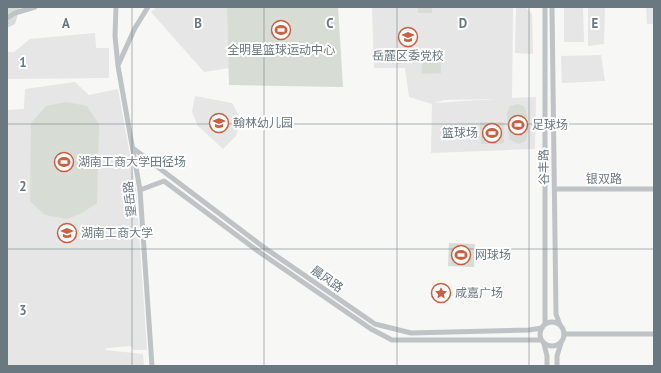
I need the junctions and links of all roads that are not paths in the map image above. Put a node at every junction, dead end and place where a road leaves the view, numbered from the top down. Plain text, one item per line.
1 (36, 7) edge
2 (116, 7) edge
3 (148, 7) edge
4 (545, 7) edge
5 (552, 7) edge
6 (7, 18) edge
7 (118, 66) junction
8 (134, 149) junction
9 (555, 189) junction
10 (654, 189) edge
11 (140, 190) junction
12 (560, 325) junction
13 (543, 326) junction
14 (564, 334) junction
15 (654, 334) edge
16 (542, 342) junction
17 (561, 343) junction
18 (152, 366) edge
19 (547, 366) edge
20 (557, 366) edge

1 - 6 street
2 - 7 street, 望岳路
3 - 7 street
4 - 13 street, 谷丰路
5 - 9 street, 谷丰路
7 - 8 street, 望岳路
8 - 11 street, 望岳路
8 - 13 street, 晨风路
9 - 10 street, 银双路
9 - 12 street, 谷丰路
11 - 16 street, 晨风路
11 - 18 street, 望岳路
12 - 13 street
12 - 14 street
13 - 16 street
14 - 15 street
14 - 17 street
16 - 17 street
16 - 19 street
17 - 20 street

